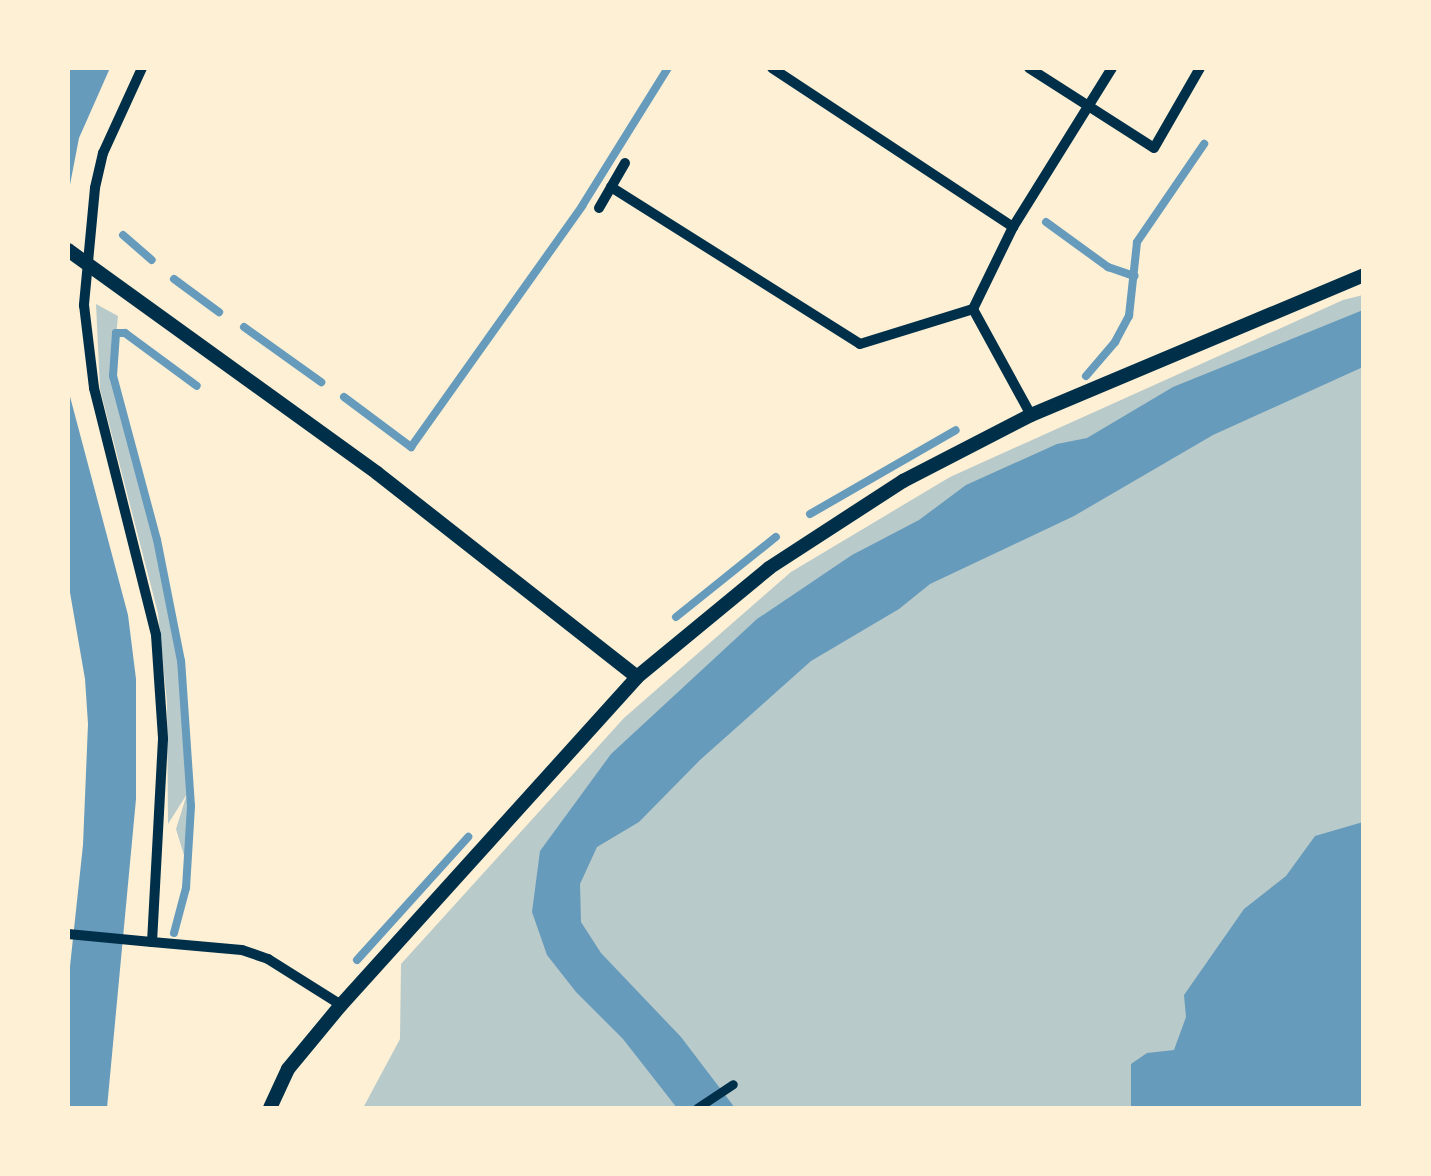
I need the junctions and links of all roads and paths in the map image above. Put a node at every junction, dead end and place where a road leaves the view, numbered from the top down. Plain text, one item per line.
1 (142, 68) edge
2 (772, 68) edge
3 (1030, 68) edge
4 (1112, 68) edge
5 (1200, 68) edge
6 (1089, 106) junction
7 (625, 163) dead end
8 (611, 187) junction
9 (599, 208) dead end
10 (1014, 227) junction
11 (70, 252) edge
12 (87, 264) junction
13 (1364, 275) edge
14 (974, 309) junction
15 (1030, 416) junction
16 (637, 677) junction
17 (68, 934) edge
18 (152, 942) junction
19 (340, 1005) junction
20 (733, 1084) dead end
21 (270, 1108) edge
22 (697, 1108) edge

1 - 12 street
2 - 10 street
3 - 6 street
4 - 6 street
5 - 6 street
6 - 10 street
7 - 8 street
8 - 9 street
8 - 14 street
10 - 14 street
11 - 12 street
12 - 16 street
12 - 18 street
13 - 15 street
14 - 15 street
15 - 16 street
16 - 19 street
17 - 18 street
18 - 19 street
19 - 21 street
20 - 22 street

